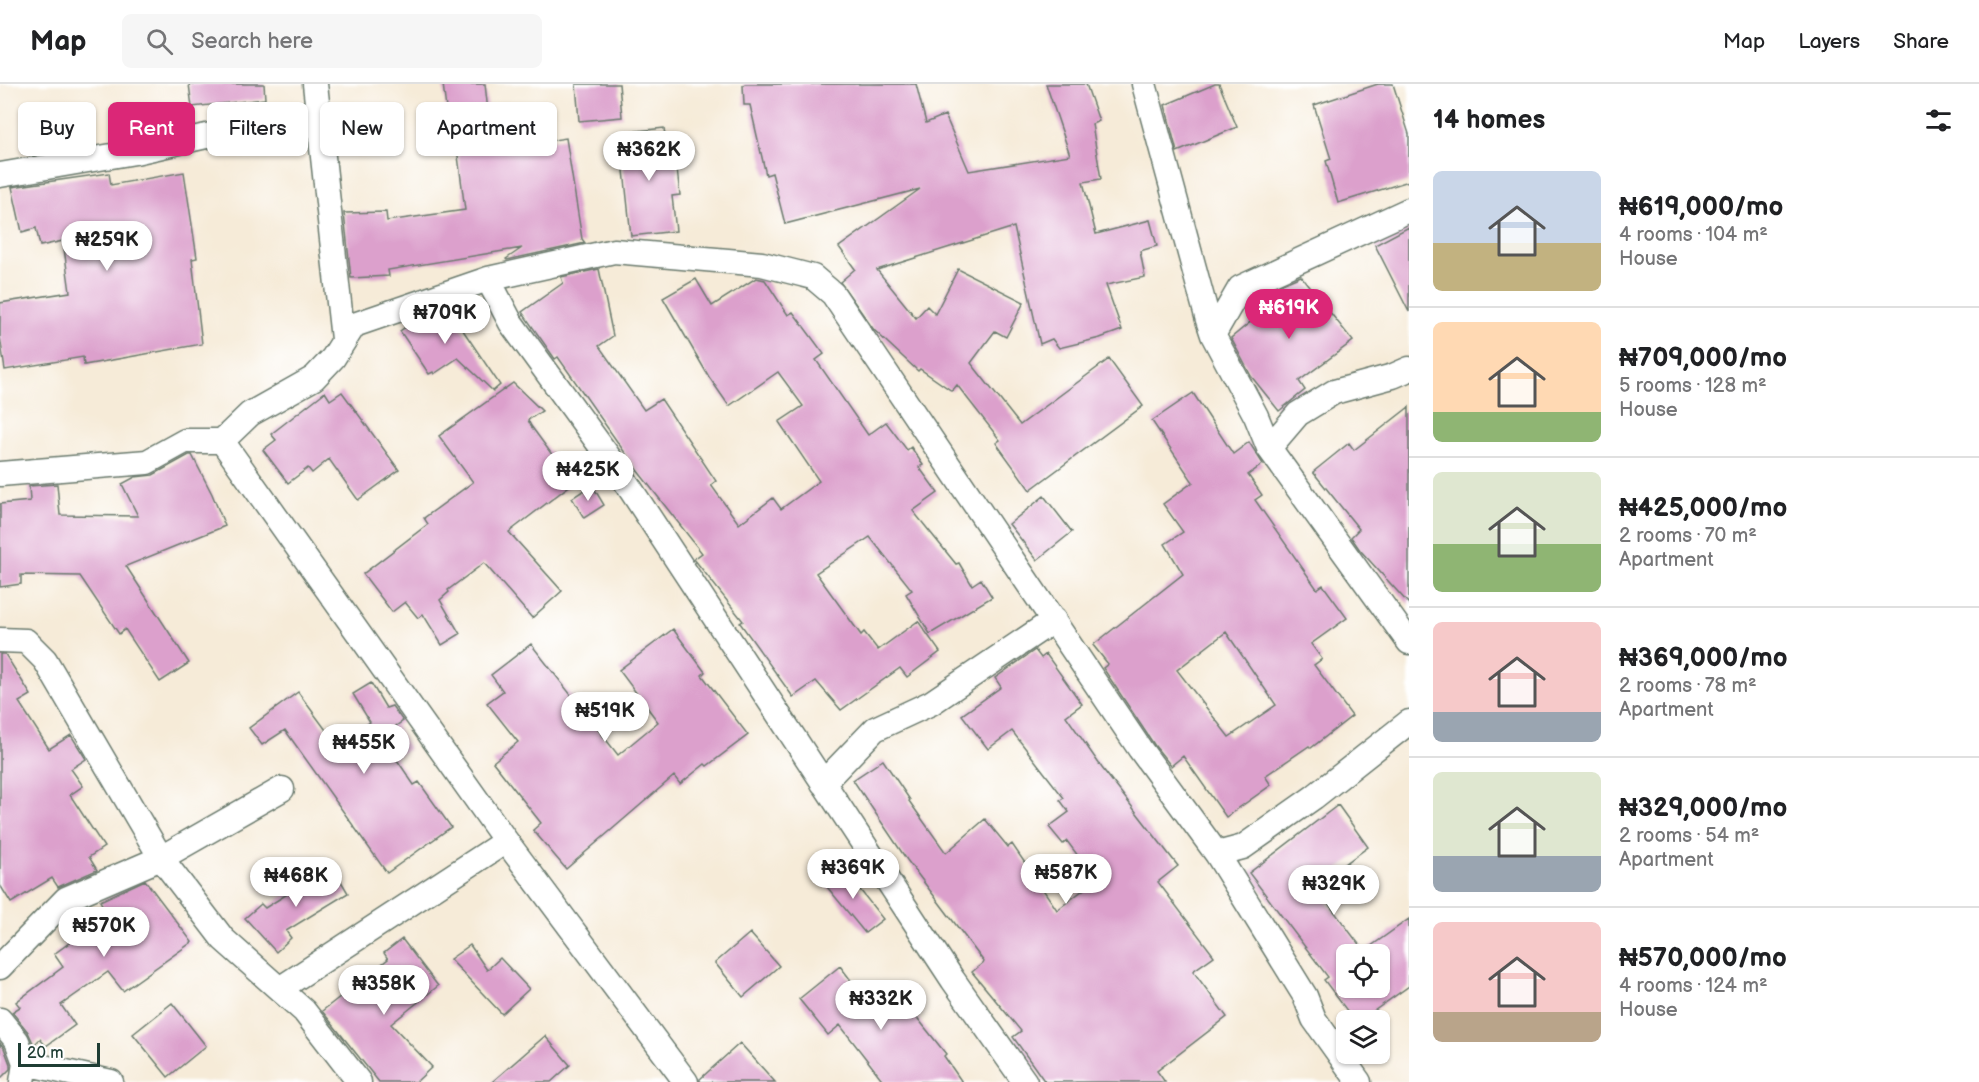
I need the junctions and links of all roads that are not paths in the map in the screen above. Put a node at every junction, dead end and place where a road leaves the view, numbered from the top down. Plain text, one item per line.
1 (315, 84) edge
2 (1144, 84) edge
3 (318, 111) junction
4 (0, 175) edge
5 (1409, 210) edge
6 (488, 279) junction
7 (1213, 334) junction
8 (343, 339) junction
9 (1409, 369) edge
10 (222, 441) junction
11 (1269, 448) junction
12 (0, 474) edge
13 (1054, 620) junction
14 (0, 640) edge
15 (1409, 642) edge
16 (1409, 723) edge
17 (823, 783) junction
18 (282, 789) dead end
19 (506, 841) junction
20 (1217, 854) junction
21 (161, 858) junction
22 (0, 968) edge
23 (281, 988) junction
24 (0, 1020) edge
25 (24, 1072) edge
26 (111, 1082) edge
27 (359, 1082) edge
28 (686, 1082) edge
29 (1025, 1082) edge
30 (1359, 1082) edge

1 - 3 street
2 - 7 street
3 - 4 street
3 - 8 street
5 - 7 street
6 - 8 street
6 - 13 street
6 - 17 street
7 - 11 street
8 - 10 street
9 - 11 street
10 - 12 street
10 - 19 street
11 - 15 street
13 - 17 street
13 - 20 street
14 - 21 street
16 - 20 street
17 - 29 street
18 - 21 street
19 - 23 street
19 - 28 street
20 - 30 street
21 - 22 street
21 - 23 street
23 - 27 street
24 - 25 street
25 - 26 street

